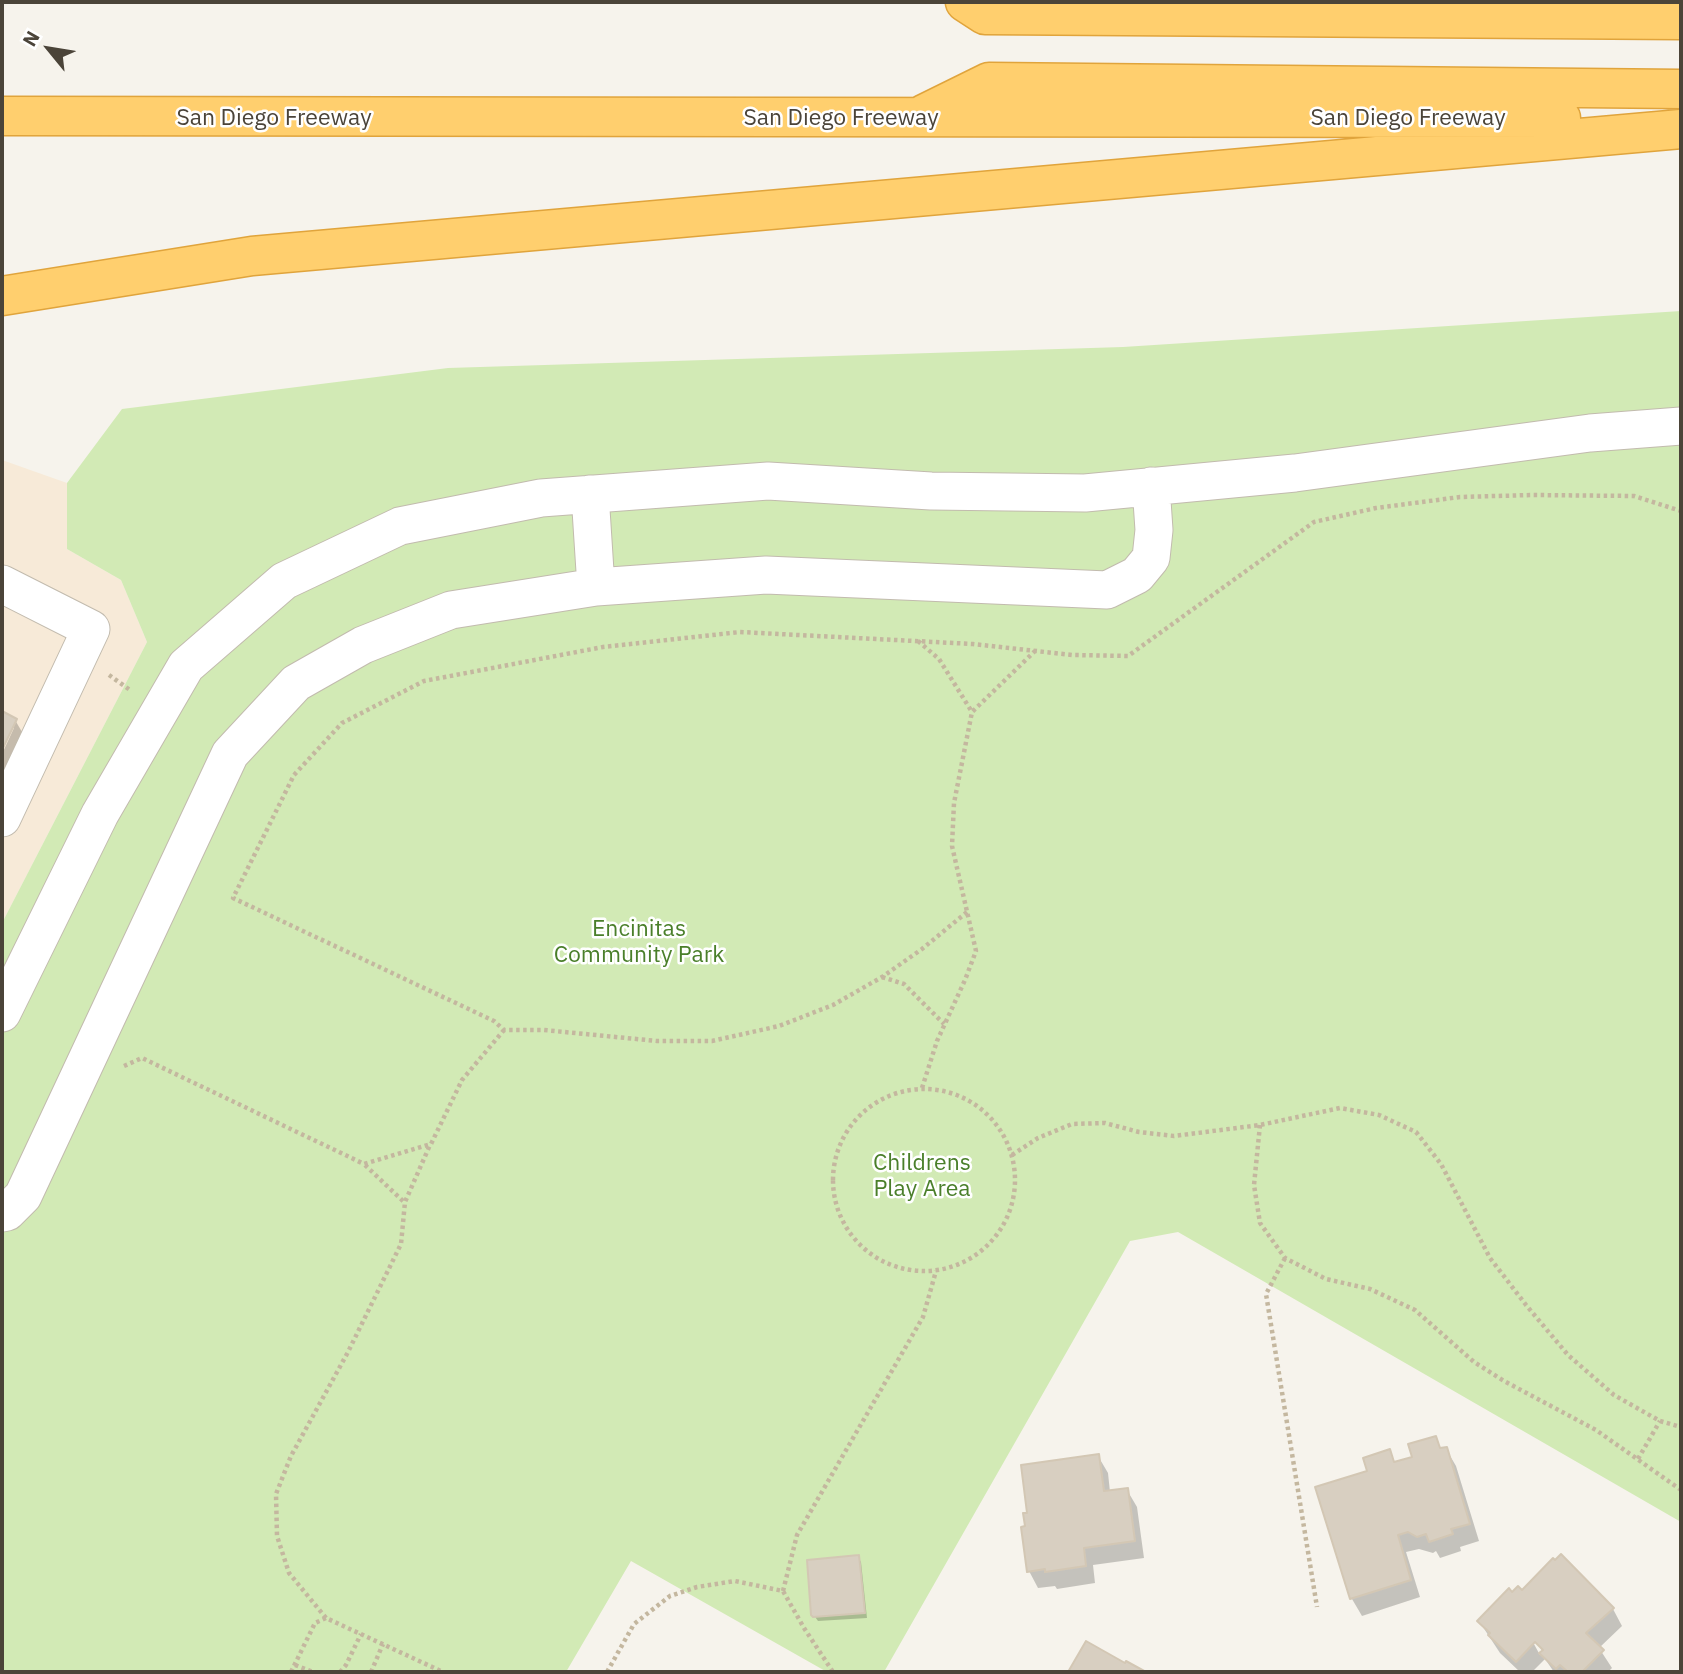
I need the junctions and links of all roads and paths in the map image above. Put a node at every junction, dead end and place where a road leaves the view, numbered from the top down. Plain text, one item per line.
1 (965, 2) edge
2 (1681, 20) edge
3 (1681, 89) edge
4 (2, 116) edge
5 (1681, 117) edge
6 (916, 118) junction
7 (1681, 130) edge
8 (2, 296) edge
9 (1681, 426) edge
10 (1151, 486) junction
11 (590, 494) junction
12 (1681, 511) edge
13 (2, 584) edge
14 (596, 587) junction
15 (918, 641) junction
16 (1035, 651) junction
17 (972, 712) junction
18 (2, 818) edge
19 (967, 912) junction
20 (882, 976) junction
21 (2, 1013) edge
22 (944, 1024) junction
23 (504, 1030) junction
24 (149, 1062) dead end
25 (922, 1088) junction
26 (1260, 1125) junction
27 (431, 1144) junction
28 (1013, 1155) junction
29 (364, 1164) junction
30 (405, 1202) junction
31 (2, 1213) edge
32 (1285, 1258) junction
33 (936, 1271) junction
34 (1660, 1421) junction
35 (1681, 1427) edge
36 (1639, 1459) junction
37 (1681, 1490) edge
38 (783, 1591) junction
39 (1317, 1607) dead end
40 (327, 1618) junction
41 (361, 1634) junction
42 (383, 1644) junction
43 (295, 1665) junction
44 (291, 1672) edge
45 (313, 1672) edge
46 (340, 1672) edge
47 (371, 1672) edge
48 (443, 1672) edge
49 (607, 1672) edge
50 (833, 1672) edge

1 - 2 highway
3 - 6 highway
4 - 6 highway, San Diego Freeway
5 - 6 highway, San Diego Freeway
7 - 8 highway
9 - 10 lane
10 - 11 lane
10 - 14 lane
11 - 14 lane
11 - 21 lane
12 - 16 path
13 - 18 lane
14 - 31 lane
15 - 16 path
15 - 17 path
15 - 23 path
16 - 17 path
17 - 19 path
19 - 20 path
19 - 22 path
20 - 22 path
20 - 23 path
22 - 25 path
23 - 27 path
24 - 29 path
25 - 28 path
25 - 33 path
26 - 28 path
26 - 32 path
26 - 34 path
27 - 29 path
27 - 30 path
28 - 33 path
29 - 30 path
30 - 40 path
32 - 36 path
32 - 39 path
33 - 38 path
34 - 35 path
34 - 36 path
36 - 37 path
38 - 49 path
38 - 50 path
40 - 41 path
40 - 43 path
41 - 42 path
41 - 46 path
42 - 47 path
42 - 48 path
43 - 44 path
43 - 45 path

